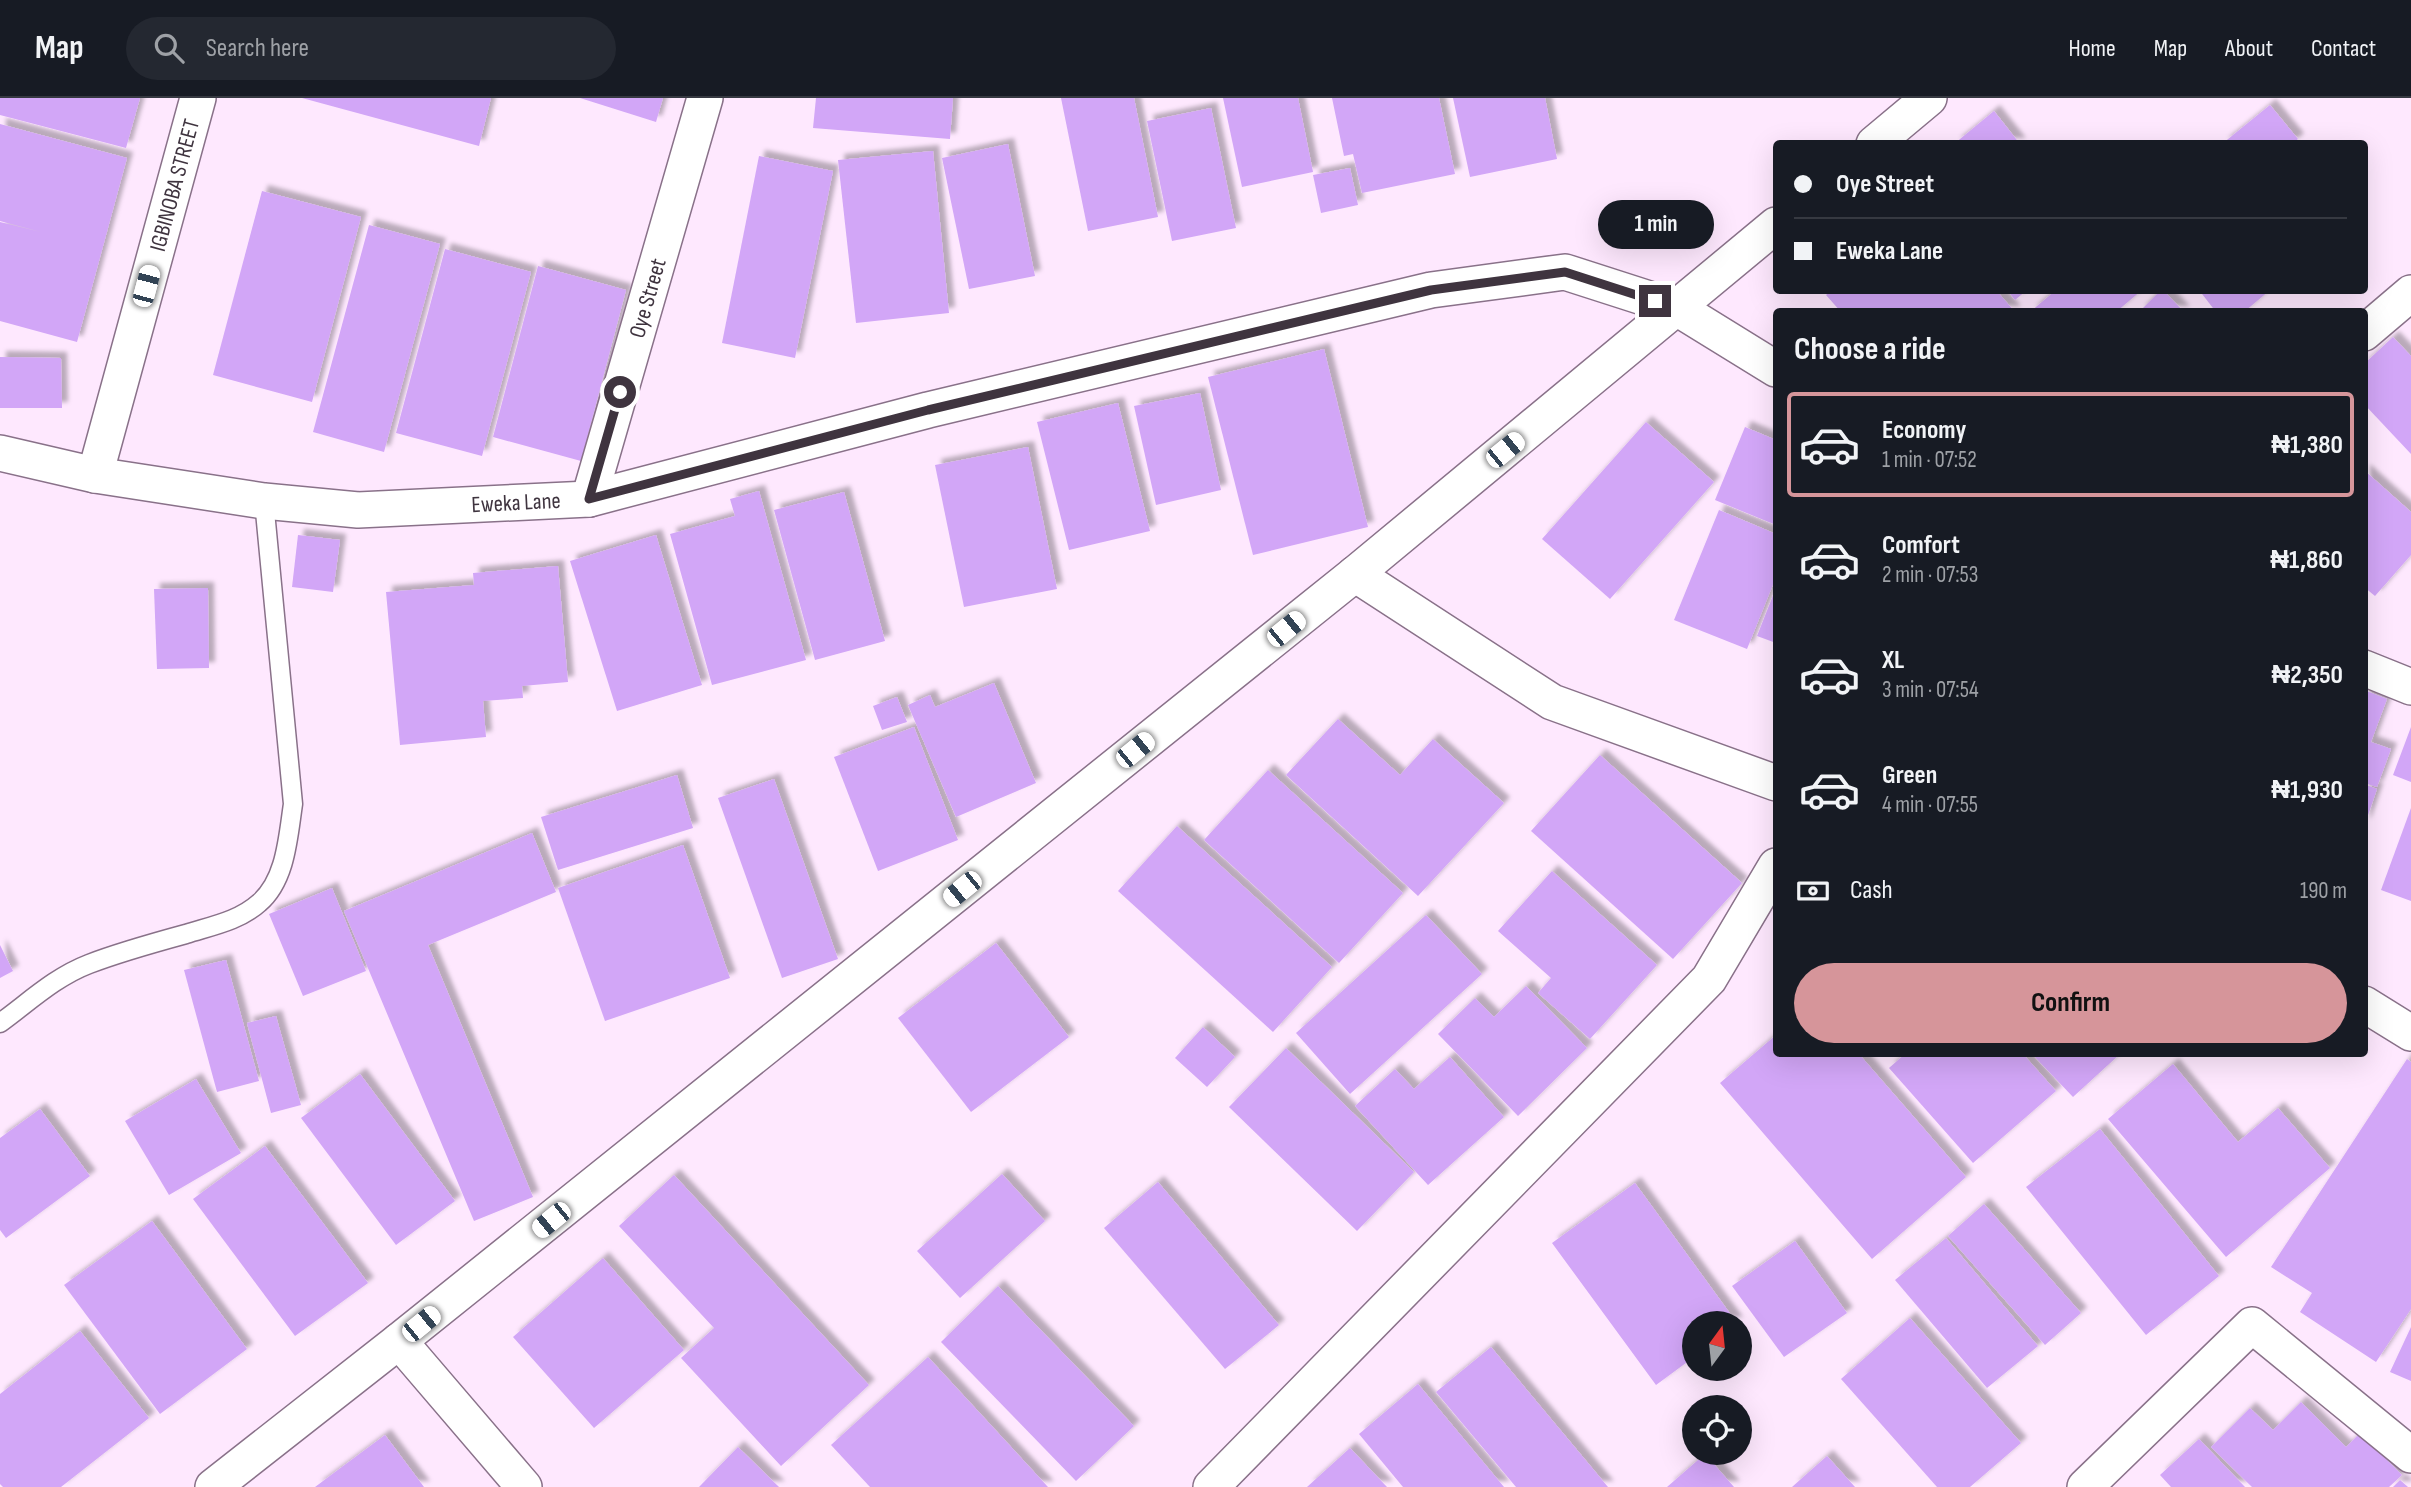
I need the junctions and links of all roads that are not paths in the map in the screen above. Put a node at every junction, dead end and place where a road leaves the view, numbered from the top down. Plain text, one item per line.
1 (198, 98) edge
2 (705, 98) edge
3 (1929, 98) edge
4 (1879, 140) edge
5 (1773, 228) edge
6 (2411, 293) edge
7 (1677, 308) junction
8 (2368, 330) edge
9 (1773, 367) edge
10 (0, 453) edge
11 (94, 475) junction
12 (589, 499) junction
13 (264, 501) junction
14 (1355, 574) junction
15 (2368, 670) edge
16 (2411, 687) edge
17 (1773, 782) edge
18 (1773, 871) edge
19 (2368, 1006) edge
20 (0, 1023) edge
21 (2411, 1033) edge
22 (399, 1341) junction
23 (2411, 1455) edge
24 (213, 1487) edge
25 (524, 1487) edge
26 (1211, 1487) edge
27 (2085, 1487) edge

1 - 11 street, IGBINOBA STREET
2 - 12 street, Oye Street
3 - 4 street
5 - 7 street
6 - 8 street
7 - 9 street, Eweka Lane
7 - 12 street, Eweka Lane
7 - 14 street
10 - 11 street, Eweka Lane
11 - 13 street, Eweka Lane
12 - 13 street, Eweka Lane
13 - 20 lane
14 - 17 street
14 - 22 street
15 - 16 street
18 - 26 street
19 - 21 street
22 - 24 street
22 - 25 street
23 - 27 street

